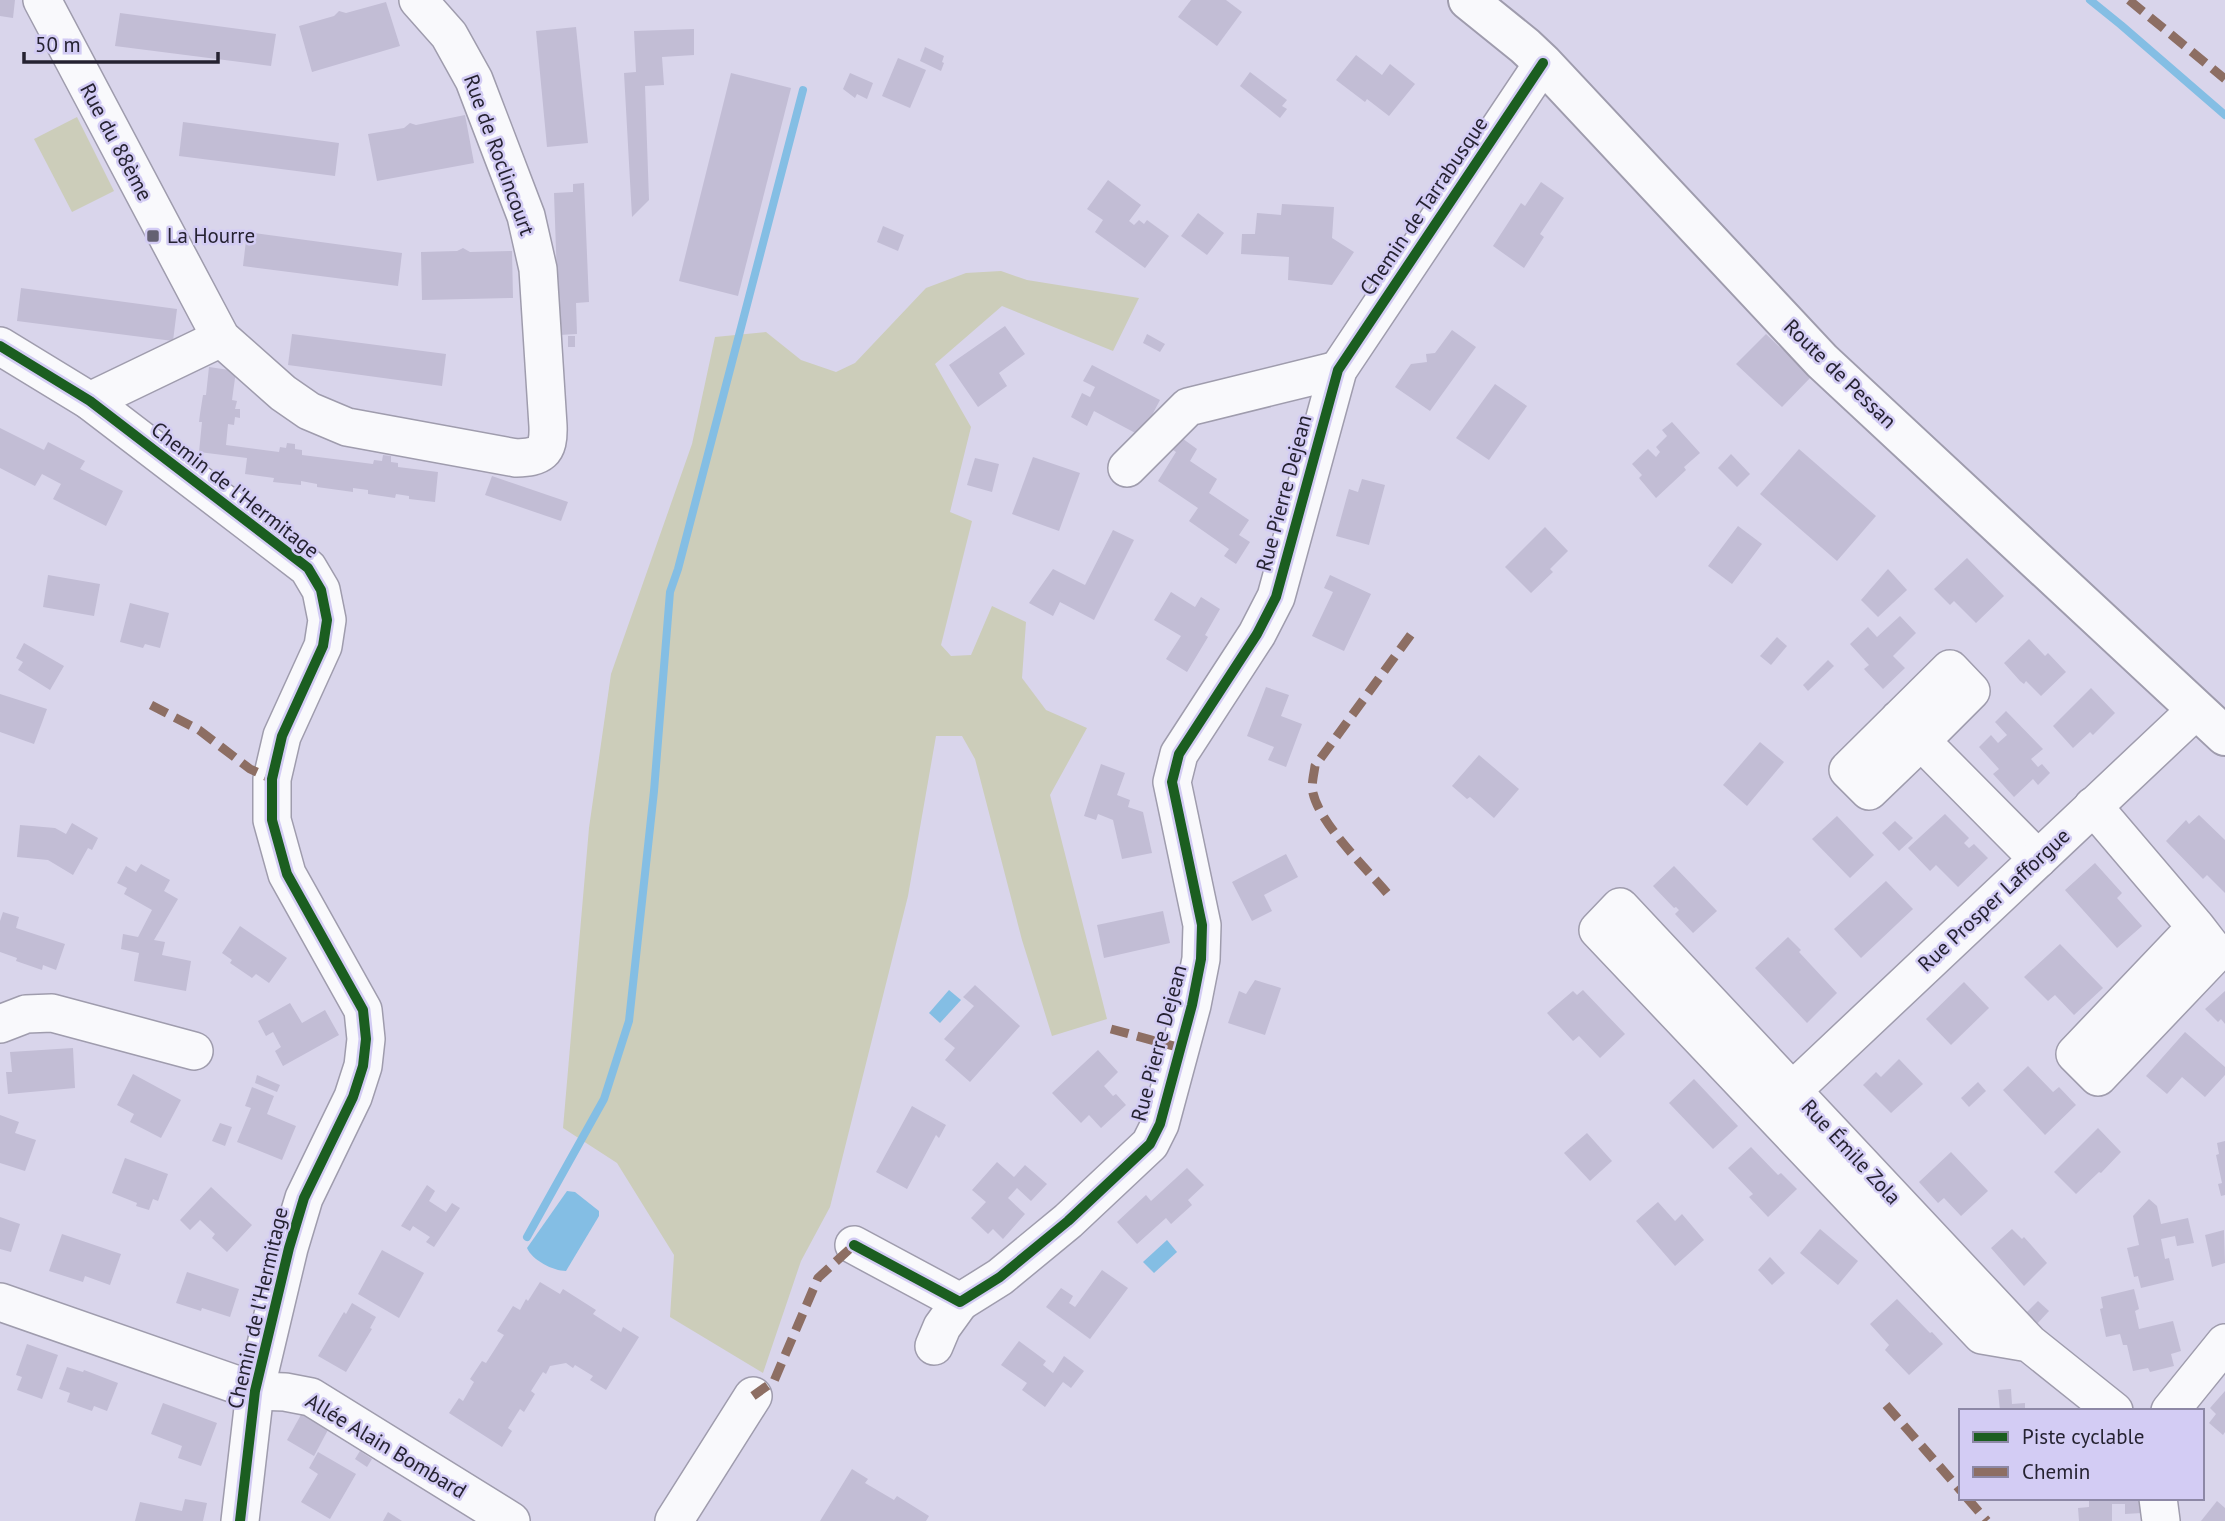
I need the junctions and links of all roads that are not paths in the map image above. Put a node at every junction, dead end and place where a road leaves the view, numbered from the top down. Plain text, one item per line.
1 (42, 0) edge
2 (418, 0) edge
3 (1468, 0) edge
4 (1543, 63) junction
5 (220, 338) junction
6 (0, 346) edge
7 (1338, 370) junction
8 (90, 401) junction
9 (544, 450) joint
10 (1127, 468) dead end
11 (2196, 710) junction
12 (1910, 730) dead end
13 (2225, 736) edge
14 (2094, 806) junction
15 (2038, 859) junction
16 (2196, 928) dead end
17 (0, 1024) edge
18 (194, 1051) dead end
19 (1793, 1090) junction
20 (854, 1245) dead end
21 (0, 1302) edge
22 (960, 1302) junction
23 (2029, 1343) junction
24 (2225, 1343) edge
25 (934, 1346) dead end
26 (255, 1391) junction
27 (753, 1396) dead end
28 (2112, 1409) edge
29 (2172, 1409) edge
30 (2158, 1500) edge
31 (240, 1521) edge
32 (511, 1521) edge
33 (674, 1521) edge
34 (2161, 1521) edge

1 - 5 street, Rue du 88ème
2 - 9 street, Rue de Roclincourt
3 - 4 main road, Route de Pessan
4 - 7 street, Chemin de Tarrabusque
4 - 11 main road, Route de Pessan
5 - 8 street
5 - 9 street, Rue du 88ème
6 - 8 street, Chemin de l'Hermitage
7 - 10 street
7 - 22 street, Rue Pierre Dejean
8 - 26 street, Chemin de l'Hermitage
11 - 13 main road, Route de Pessan
11 - 14 street, Rue Prosper Lafforgue
12 - 15 street
14 - 15 street, Rue Prosper Lafforgue
14 - 16 street
15 - 19 street, Rue Prosper Lafforgue
17 - 18 street
19 - 23 street, Rue Émile Zola
19 - 23 street, Rue Émile Zola
20 - 22 street
21 - 26 street, Allée Alain Bombard
22 - 25 street, Rue Pierre Dejean
23 - 28 street, Rue Émile Zola
24 - 29 street
26 - 31 street, Chemin de l'Hermitage
26 - 32 street, Allée Alain Bombard
27 - 33 street
30 - 34 street

